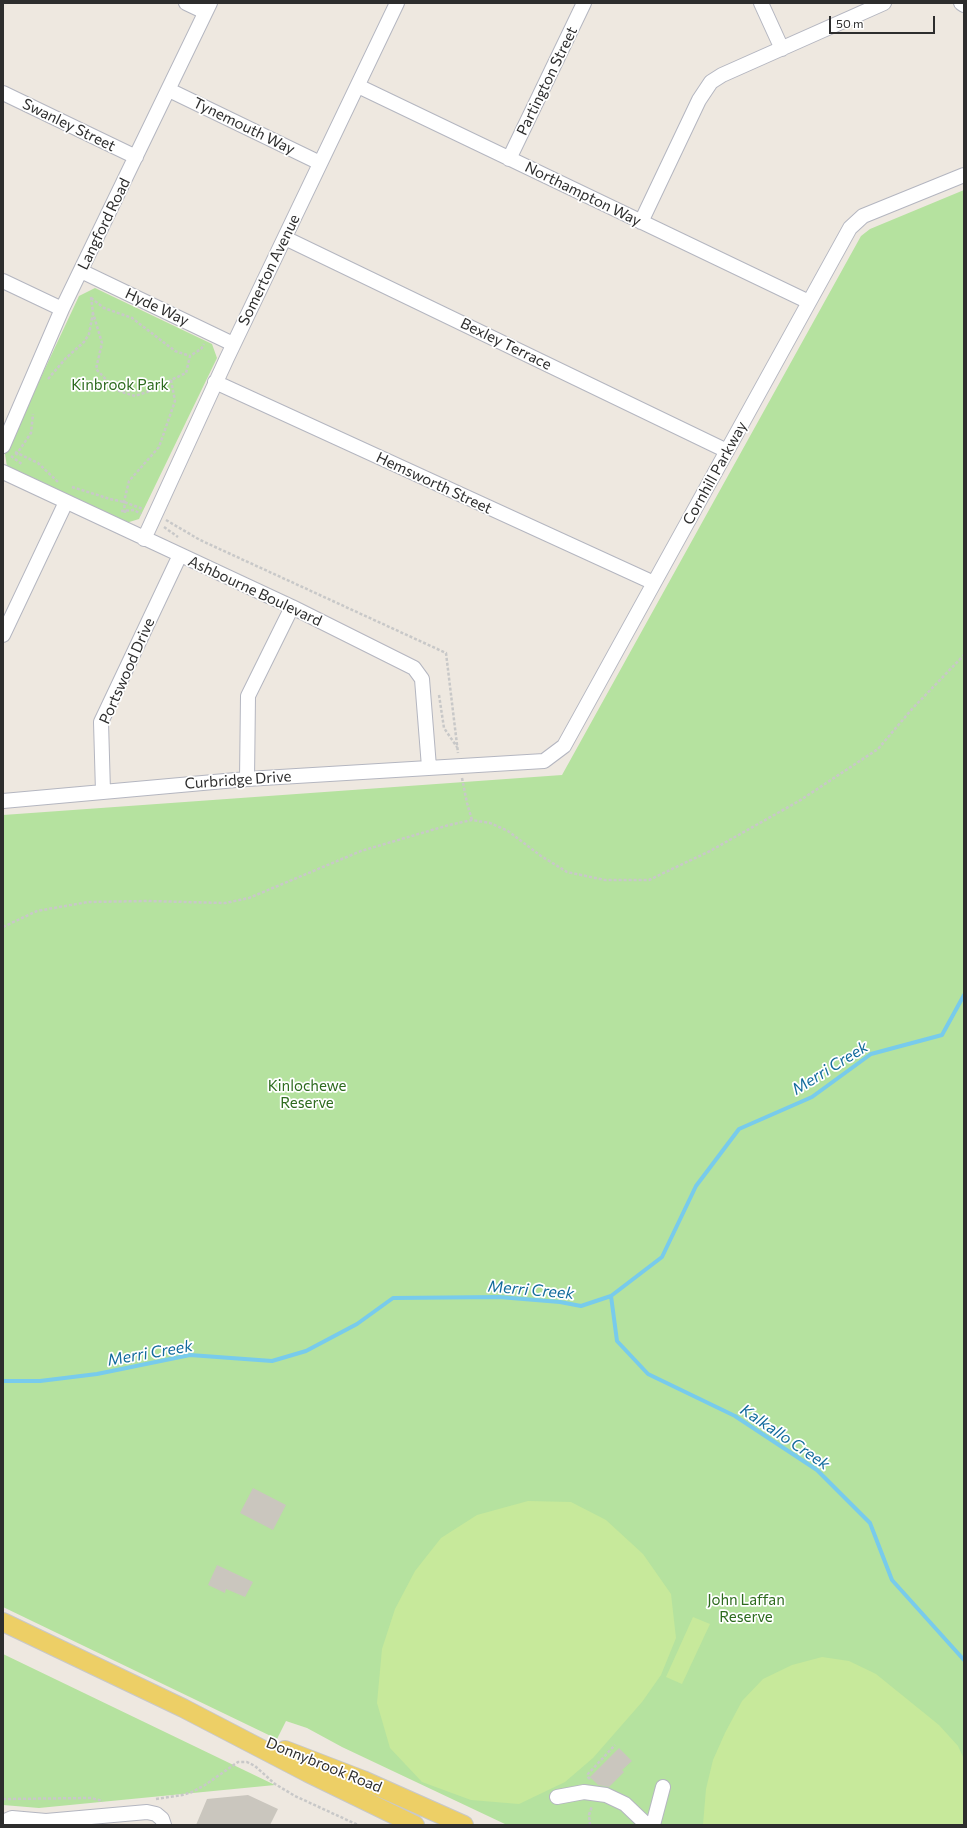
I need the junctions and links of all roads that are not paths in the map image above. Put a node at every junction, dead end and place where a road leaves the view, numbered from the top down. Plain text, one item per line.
1 (186, 3) edge
2 (397, 3) edge
3 (584, 3) edge
4 (762, 3) edge
5 (884, 3) edge
6 (961, 3) edge
7 (964, 6) edge
8 (207, 8) edge
9 (782, 49) junction
10 (358, 86) junction
11 (169, 90) junction
12 (3, 93) edge
13 (136, 157) junction
14 (509, 159) junction
15 (320, 163) junction
16 (964, 175) edge
17 (641, 222) junction
18 (285, 238) junction
19 (81, 271) junction
20 (3, 281) edge
21 (809, 302) junction
22 (62, 309) junction
23 (233, 344) junction
24 (215, 382) junction
25 (728, 451) junction
26 (5, 459) edge
27 (66, 502) junction
28 (144, 539) junction
29 (180, 555) junction
30 (654, 584) junction
31 (292, 607) junction
32 (3, 636) edge
33 (467, 765) joint
34 (429, 767) junction
35 (247, 779) junction
36 (103, 792) junction
37 (3, 800) edge
38 (3, 1622) edge
39 (183, 1708) junction
40 (663, 1787) dead end
41 (557, 1797) dead end
42 (3, 1822) edge
43 (164, 1825) edge
44 (415, 1825) edge
45 (464, 1825) edge
46 (646, 1825) edge
47 (653, 1825) edge

1 - 8 street
2 - 10 street, Somerton Avenue
3 - 14 street, Partington Street
4 - 9 street
5 - 9 street
6 - 7 street
8 - 11 street, Langford Road
9 - 17 street
10 - 14 street, Northampton Way
10 - 15 street, Somerton Avenue
11 - 13 street, Langford Road
11 - 15 street, Tynemouth Way
12 - 13 street, Swanley Street
13 - 19 street, Langford Road
14 - 17 street, Northampton Way
15 - 18 street, Somerton Avenue
16 - 21 street, Cornhill Parkway
17 - 21 street, Northampton Way
18 - 23 street, Somerton Avenue
18 - 25 street, Bexley Terrace
19 - 22 street, Langford Road
19 - 23 street, Hyde Way
20 - 22 street
21 - 25 street, Cornhill Parkway
22 - 26 street, Langford Road
23 - 24 street, Somerton Avenue
24 - 28 street, Somerton Avenue
24 - 30 street, Hemsworth Street
25 - 30 street, Cornhill Parkway
26 - 27 street, Ashbourne Boulevard
27 - 28 street, Ashbourne Boulevard
27 - 32 street
28 - 29 street, Ashbourne Boulevard
29 - 31 street, Ashbourne Boulevard
29 - 36 street, Portswood Drive
30 - 33 street, Cornhill Parkway
31 - 34 street, Ashbourne Boulevard
31 - 35 street
33 - 34 street, Curbridge Drive
34 - 35 street, Curbridge Drive
35 - 36 street, Curbridge Drive
36 - 37 street, Curbridge Drive
38 - 39 main road, Donnybrook Road
39 - 44 main road, Donnybrook Road
39 - 45 main road, Donnybrook Road
40 - 47 street
41 - 46 street
42 - 43 street

